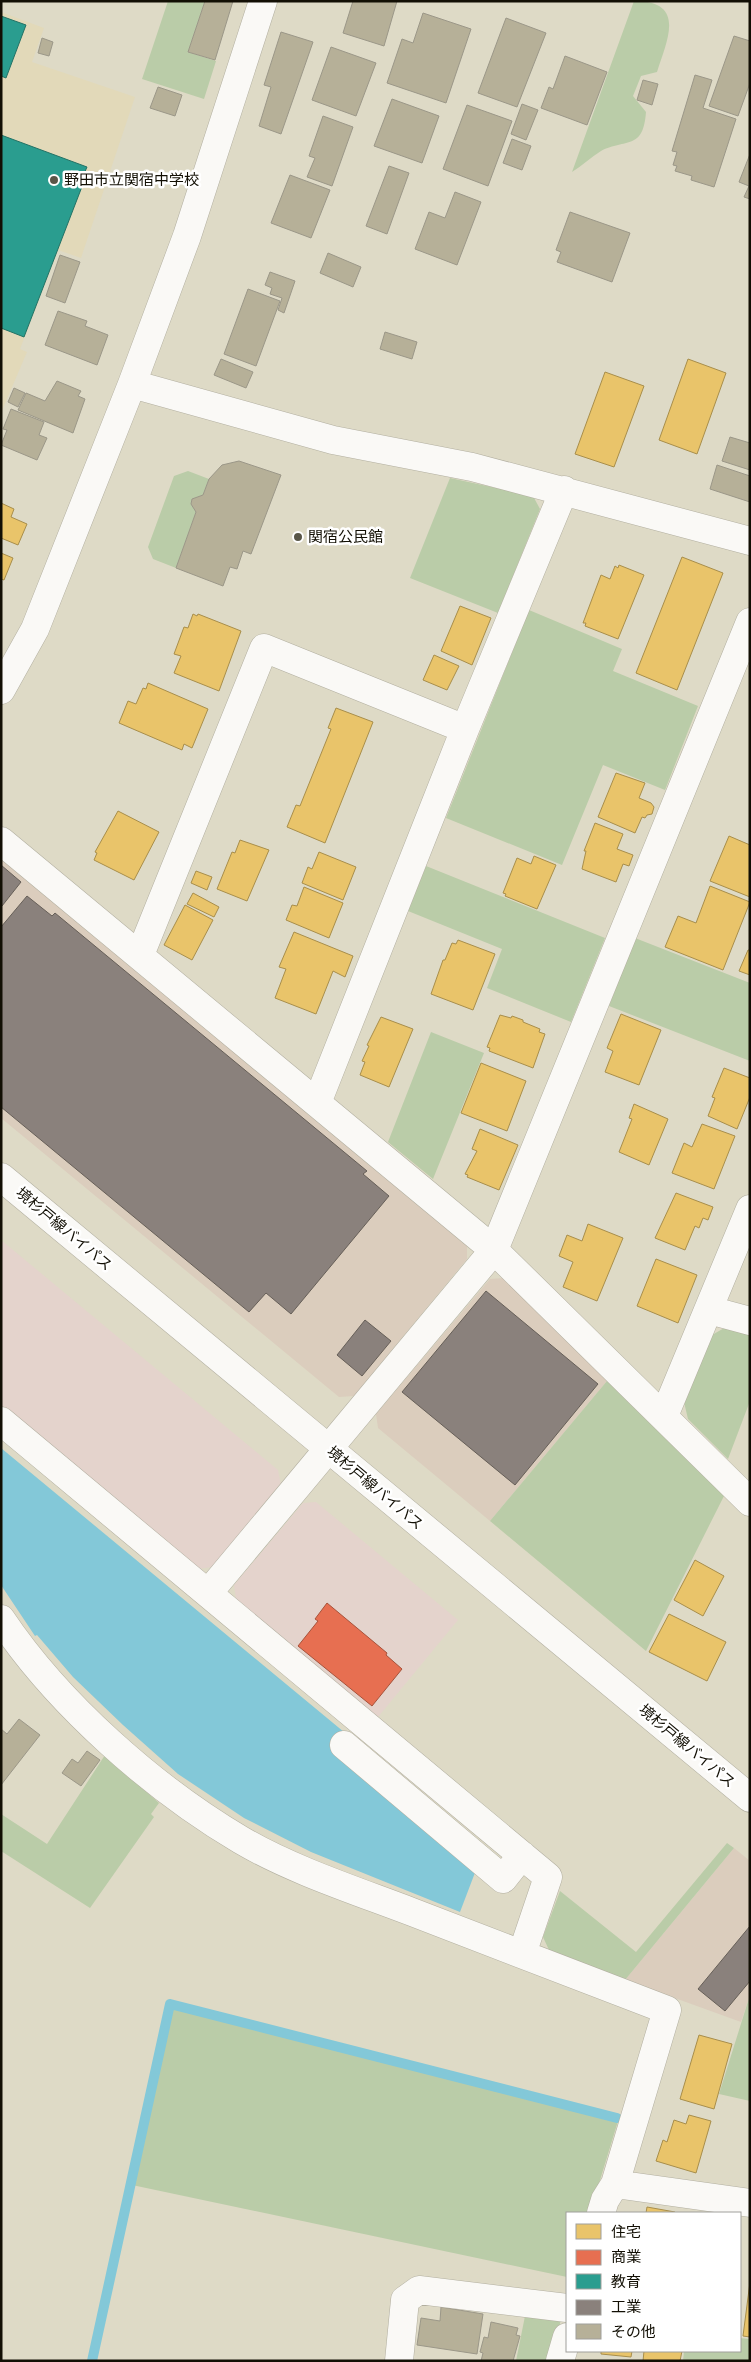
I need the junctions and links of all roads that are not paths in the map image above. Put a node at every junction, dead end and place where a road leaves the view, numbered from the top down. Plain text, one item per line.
1 (263, 1) edge
2 (132, 384) junction
3 (564, 490) junction
4 (750, 541) edge
5 (750, 622) edge
6 (1, 690) edge
7 (465, 729) junction
8 (1, 841) edge
9 (140, 955) junction
10 (317, 1103) junction
11 (1, 1177) edge
12 (750, 1209) edge
13 (494, 1250) junction
14 (709, 1310) junction
15 (750, 1321) edge
16 (664, 1416) junction
17 (1, 1421) edge
18 (329, 1450) junction
19 (750, 1502) edge
20 (209, 1592) junction
21 (1, 1619) edge
22 (344, 1745) dead end
23 (750, 1798) edge
24 (522, 1854) junction
25 (522, 1954) junction
26 (614, 2184) junction
27 (750, 2203) edge
28 (601, 2212) edge
29 (566, 2308) edge
30 (566, 2340) edge
31 (399, 2361) edge
32 (560, 2361) edge

1 - 2 street
2 - 3 street
2 - 6 street
3 - 4 street
3 - 7 street
5 - 13 street
7 - 9 street
7 - 10 street
8 - 9 street
9 - 10 street
10 - 13 street
11 - 18 street, 境杉戸線バイパス
12 - 14 street
13 - 16 street
13 - 18 street
14 - 15 street
14 - 16 street
16 - 19 street
17 - 20 street
18 - 20 street
18 - 23 street, 境杉戸線バイパス
20 - 24 street
21 - 25 street
22 - 24 street
24 - 25 street
25 - 26 street
26 - 27 street
26 - 28 street
29 - 31 street
30 - 32 street

